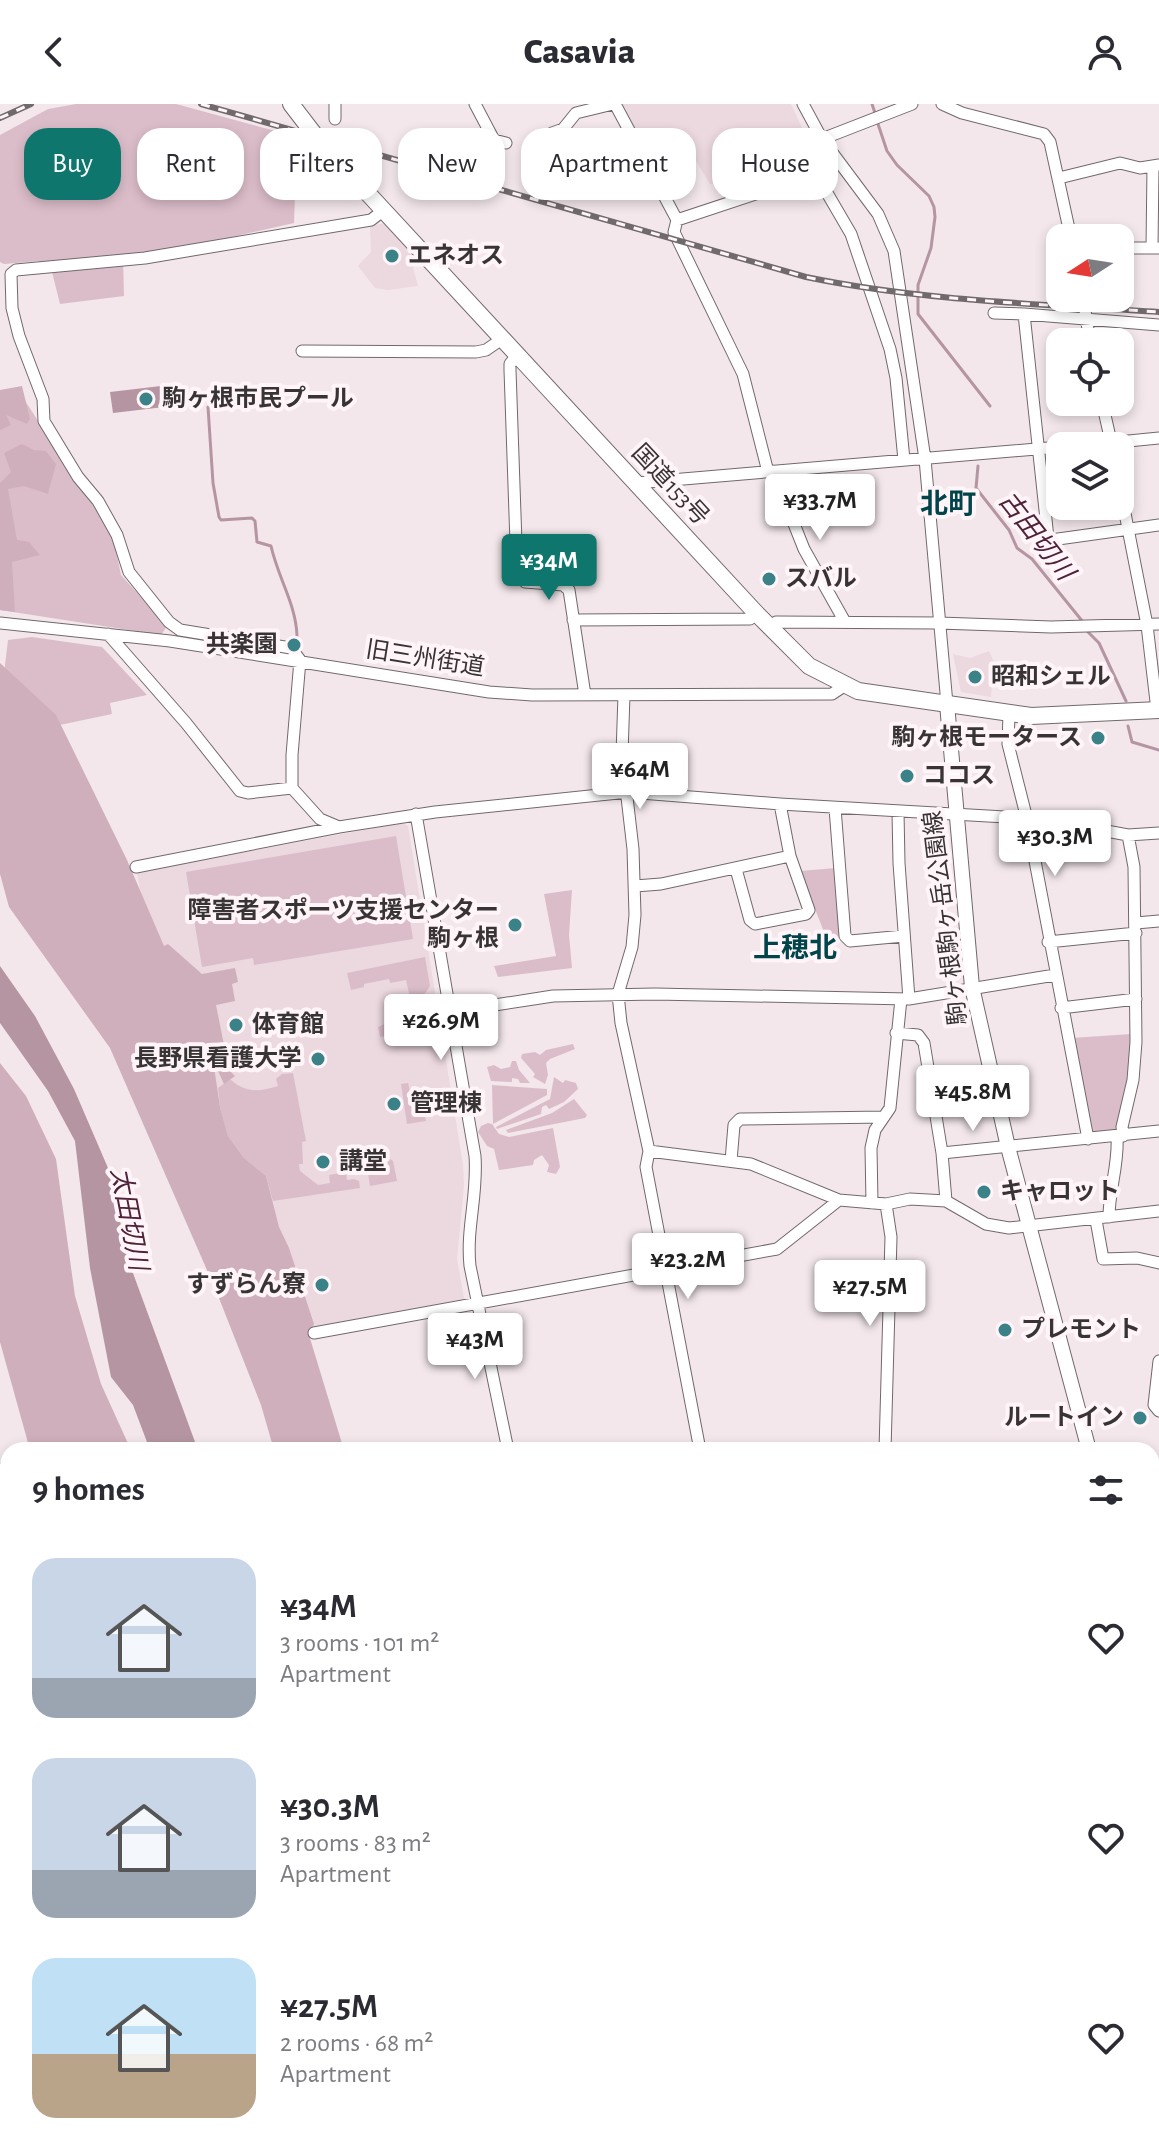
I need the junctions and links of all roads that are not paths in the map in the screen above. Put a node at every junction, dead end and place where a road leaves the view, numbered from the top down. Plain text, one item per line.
1 (291, 104) edge
2 (335, 104) edge
3 (475, 104) edge
4 (614, 104) edge
5 (803, 104) edge
6 (912, 104) edge
7 (942, 104) edge
8 (335, 119) dead end
9 (564, 128) edge
10 (816, 128) edge
11 (838, 131) edge
12 (506, 143) dead end
13 (838, 160) edge
14 (1156, 166) edge
15 (1059, 178) junction
16 (384, 210) junction
17 (677, 220) junction
18 (1068, 224) edge
19 (1134, 248) edge
20 (1156, 248) edge
21 (1085, 312) edge
22 (994, 313) dead end
23 (1024, 314) junction
24 (1086, 320) junction
25 (1159, 325) edge
26 (1087, 328) edge
27 (502, 339) junction
28 (302, 351) dead end
29 (517, 355) junction
30 (1159, 438) edge
31 (1134, 442) edge
32 (1046, 448) edge
33 (1038, 449) junction
34 (925, 459) junction
35 (904, 460) junction
36 (771, 472) junction
37 (636, 483) junction
38 (1126, 520) edge
39 (1159, 525) edge
40 (1128, 529) junction
41 (756, 613) junction
42 (573, 620) junction
43 (845, 622) junction
44 (0, 623) edge
45 (939, 623) junction
46 (1153, 624) edge
47 (769, 627) junction
48 (108, 634) junction
49 (300, 660) junction
50 (844, 686) junction
51 (585, 695) junction
52 (624, 695) junction
53 (947, 704) junction
54 (1158, 710) edge
55 (1009, 714) junction
56 (292, 788) junction
57 (628, 792) junction
58 (780, 804) junction
59 (835, 808) junction
60 (898, 812) junction
61 (416, 814) junction
62 (955, 815) junction
63 (1027, 819) junction
64 (339, 827) junction
65 (1159, 833) edge
66 (1128, 835) junction
67 (790, 856) junction
68 (136, 867) dead end
69 (736, 869) junction
70 (635, 886) junction
71 (1159, 921) edge
72 (1136, 928) junction
73 (904, 936) junction
74 (1048, 942) junction
75 (1055, 975) junction
76 (972, 987) junction
77 (618, 994) junction
78 (905, 999) junction
79 (1136, 999) junction
80 (1061, 1008) junction
81 (450, 1012) junction
82 (896, 1033) junction
83 (884, 1117) junction
84 (1159, 1131) edge
85 (1120, 1136) junction
86 (1088, 1139) junction
87 (1008, 1147) junction
88 (649, 1151) junction
89 (942, 1153) junction
90 (731, 1161) junction
91 (839, 1200) junction
92 (946, 1201) junction
93 (872, 1203) junction
94 (886, 1204) junction
95 (1159, 1211) edge
96 (1102, 1218) junction
97 (1029, 1226) junction
98 (1159, 1263) edge
99 (664, 1271) junction
100 (479, 1304) junction
101 (314, 1333) dead end
102 (1159, 1361) edge
103 (1159, 1411) edge
104 (506, 1442) edge
105 (698, 1442) edge
106 (885, 1442) edge
107 (1087, 1442) edge

1 - 16 highway, 国道153号, bridge
2 - 8 street
3 - 12 street
4 - 9 street
4 - 17 street
5 - 10 street
6 - 11 street
7 - 15 street
13 - 34 street
14 - 15 street
14 - 20 street
15 - 18 street
16 - 27 highway, 国道153号
16 - 49 street
17 - 35 street
17 - 36 street
19 - 20 street
21 - 24 street
22 - 23 street
23 - 24 street
23 - 33 street
24 - 25 street
24 - 26 street
27 - 28 street
27 - 29 highway, 国道153号
29 - 37 highway, 国道153号
29 - 42 street
30 - 31 street
32 - 33 street
33 - 34 street
33 - 40 street
34 - 35 street
34 - 45 street
35 - 36 street
36 - 37 street
36 - 43 street
37 - 41 highway, 国道153号
38 - 40 street
39 - 40 street
40 - 46 street
41 - 42 street
41 - 47 highway, 国道153号
42 - 51 street
43 - 45 street
43 - 47 street
44 - 48 street, 旧三州街道
45 - 46 street
45 - 53 street
46 - 54 street
47 - 50 highway, 国道153号
48 - 49 street, 旧三州街道
48 - 56 street
49 - 51 street, 旧三州街道
49 - 56 street
50 - 52 street, 旧三州街道
50 - 53 highway, 国道153号
51 - 52 street, 旧三州街道
52 - 57 street
53 - 55 highway, 国道153号
53 - 62 main road, 駒ヶ根駒ヶ岳公園線
54 - 55 highway, 国道153号
55 - 63 street
56 - 64 street
57 - 58 street
57 - 61 street
57 - 70 street
58 - 59 street
58 - 67 street
59 - 60 street
59 - 73 street
60 - 62 street
60 - 73 street
61 - 64 street
61 - 81 street
62 - 63 street
62 - 76 main road, 駒ヶ根駒ヶ岳公園線
63 - 66 street
63 - 74 street
64 - 68 street
65 - 66 street
66 - 72 street
67 - 69 street
67 - 69 street
69 - 70 street
70 - 77 street
71 - 72 street
72 - 74 street
72 - 79 street
73 - 78 street
74 - 75 street
75 - 76 street
75 - 80 street
76 - 78 street
76 - 87 main road, 駒ヶ根駒ヶ岳公園線
77 - 78 street
77 - 81 street
77 - 88 street
78 - 82 street
79 - 80 street
79 - 85 street
80 - 86 street
81 - 100 street
82 - 83 street
82 - 89 street
83 - 90 street
83 - 93 street
84 - 85 street
85 - 86 street
85 - 96 street
86 - 87 street
87 - 89 street
87 - 97 main road, 駒ヶ根駒ヶ岳公園線
88 - 90 street
88 - 99 street
89 - 92 street
90 - 91 street
91 - 93 street
91 - 99 street
92 - 94 street
92 - 97 street
93 - 94 street
94 - 106 street
95 - 96 street
96 - 97 street
96 - 98 street
97 - 107 main road, 駒ヶ根駒ヶ岳公園線
99 - 100 street
99 - 105 street
100 - 101 street
100 - 104 street
102 - 103 street

